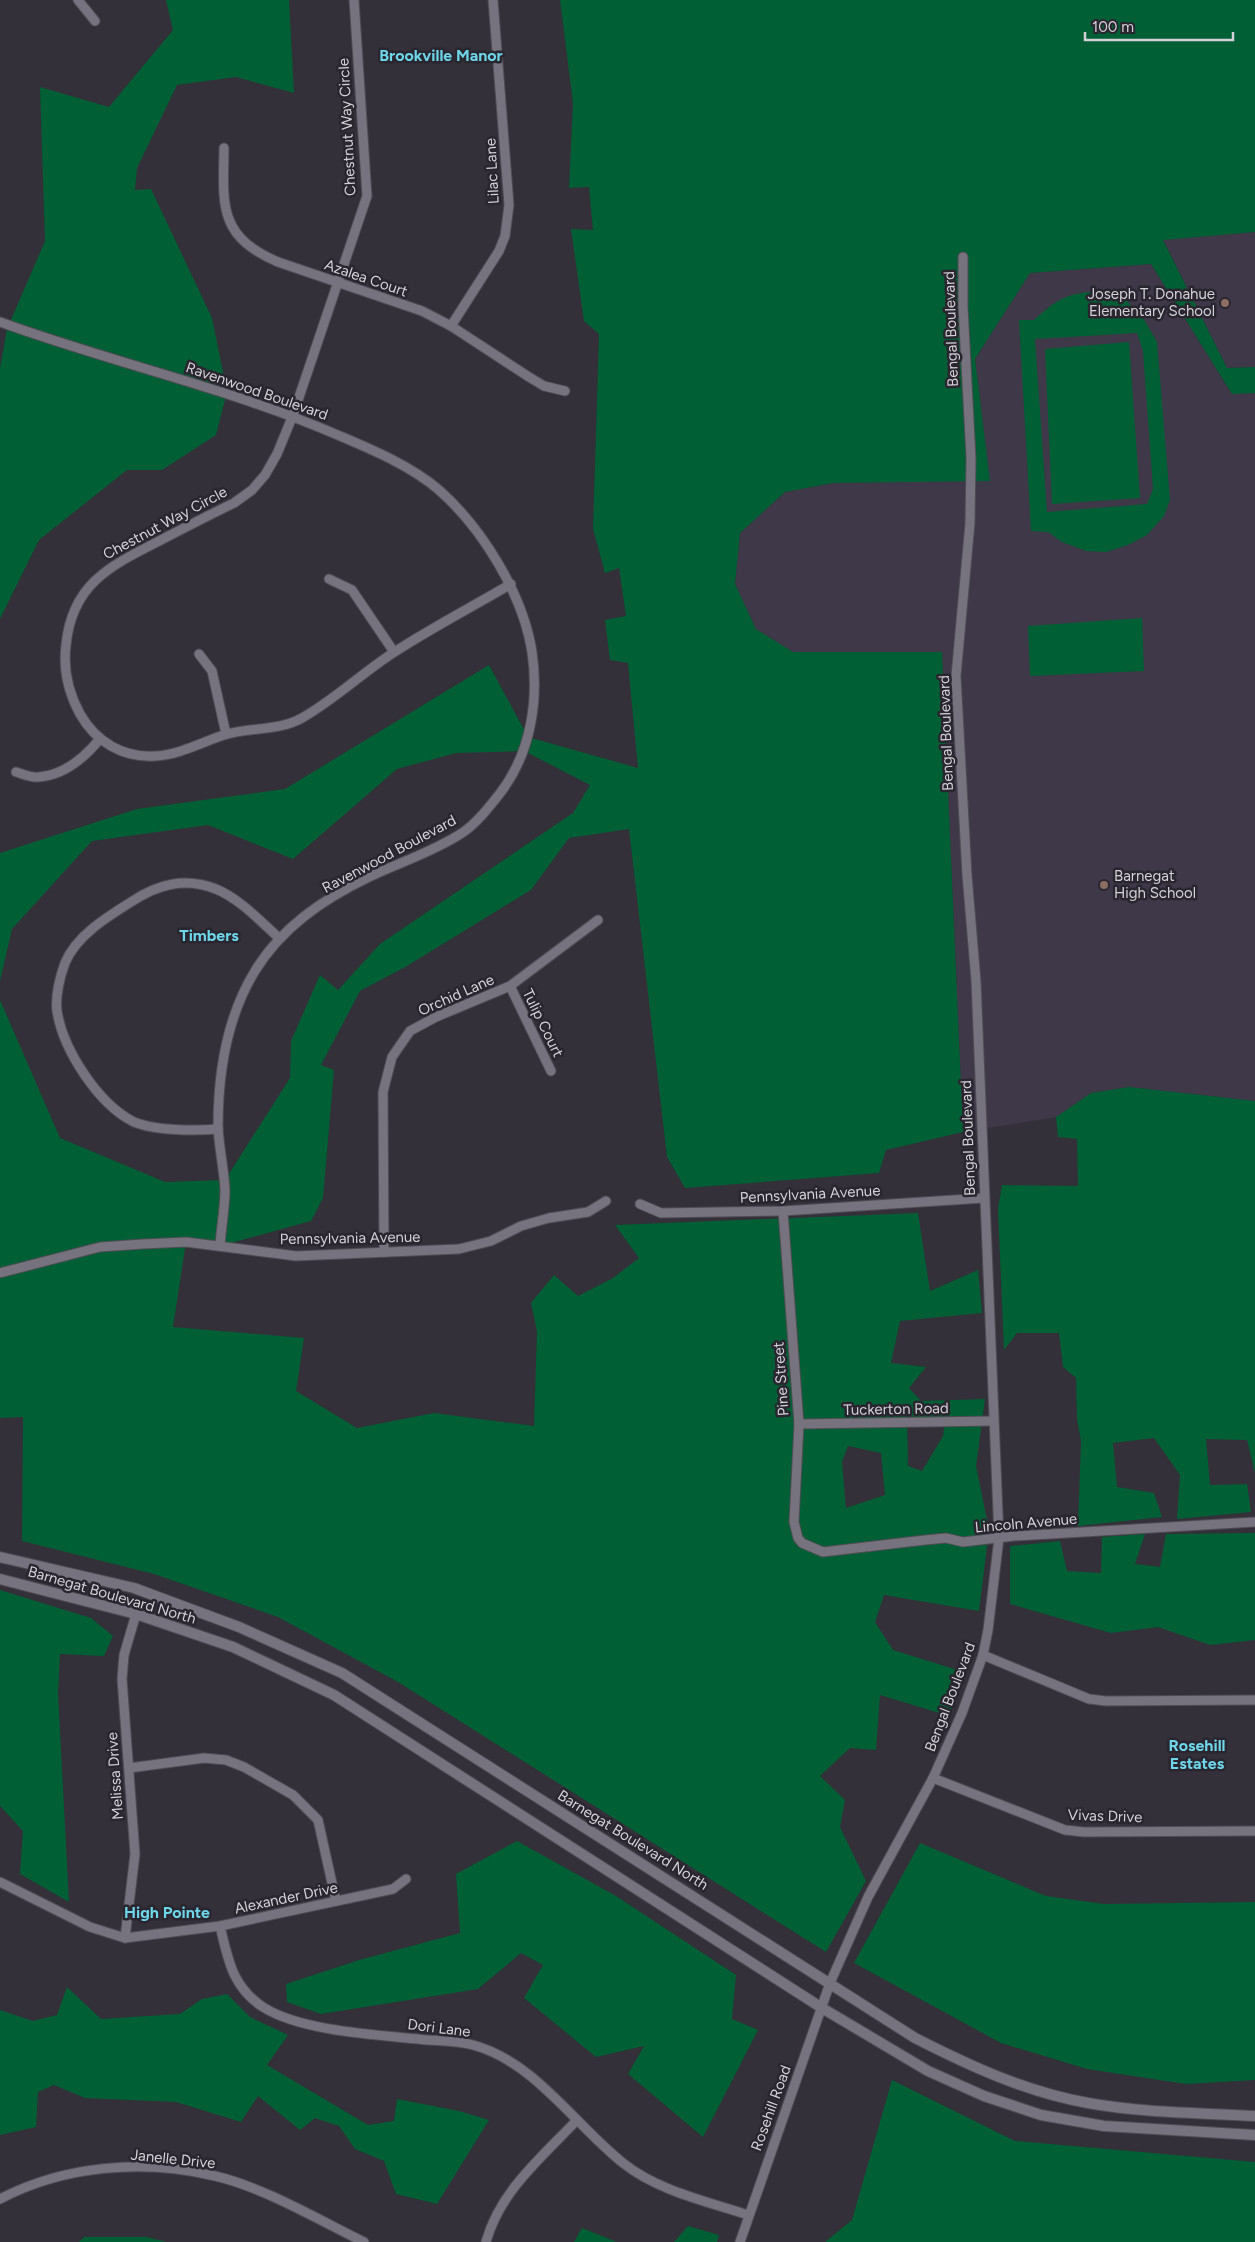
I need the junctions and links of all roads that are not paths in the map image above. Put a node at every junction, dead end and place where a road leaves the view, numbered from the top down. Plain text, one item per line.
1 (78, 0) edge
2 (354, 0) edge
3 (493, 0) edge
4 (95, 21) dead end
5 (224, 148) dead end
6 (963, 257) dead end
7 (336, 282) junction
8 (0, 322) edge
9 (451, 326) junction
10 (565, 391) dead end
11 (293, 415) junction
12 (329, 579) dead end
13 (511, 584) junction
14 (394, 652) junction
15 (199, 654) dead end
16 (226, 734) junction
17 (99, 740) junction
18 (16, 772) dead end
19 (598, 920) dead end
20 (279, 938) junction
21 (510, 986) junction
22 (551, 1071) dead end
23 (218, 1129) junction
24 (984, 1198) junction
25 (606, 1201) dead end
26 (640, 1204) dead end
27 (783, 1211) junction
28 (220, 1246) junction
29 (384, 1252) junction
30 (0, 1273) edge
31 (993, 1421) junction
32 (799, 1424) junction
33 (1255, 1522) edge
34 (999, 1538) junction
35 (802, 1543) joint
36 (0, 1557) edge
37 (0, 1580) edge
38 (136, 1614) junction
39 (983, 1655) junction
40 (1255, 1700) edge
41 (128, 1768) junction
42 (933, 1778) junction
43 (1255, 1831) edge
44 (406, 1879) dead end
45 (0, 1882) edge
46 (336, 1901) junction
47 (220, 1926) junction
48 (126, 1938) junction
49 (830, 1983) junction
50 (822, 2008) junction
51 (1255, 2116) edge
52 (577, 2120) junction
53 (1255, 2134) edge
54 (0, 2199) edge
55 (748, 2215) junction
56 (364, 2242) edge
57 (486, 2242) edge
58 (740, 2242) edge

1 - 4 street
2 - 7 street, Chestnut Way Circle
3 - 9 street, Lilac Lane
5 - 7 street, Azalea Court
6 - 24 street, Bengal Boulevard
7 - 9 street, Azalea Court
7 - 11 street, Chestnut Way Circle
8 - 11 street, Ravenwood Boulevard
9 - 10 street, Azalea Court
11 - 13 street, Ravenwood Boulevard
11 - 17 street, Chestnut Way Circle
12 - 14 street
13 - 14 street, Chestnut Way Circle
13 - 20 street, Ravenwood Boulevard
14 - 16 street, Chestnut Way Circle
15 - 16 street
16 - 17 street, Chestnut Way Circle
17 - 18 street
19 - 21 street, Orchid Lane
20 - 23 street, Ravenwood Boulevard
20 - 23 street
21 - 22 street, Tulip Court
21 - 29 street, Orchid Lane
23 - 28 street, Ravenwood Boulevard
24 - 27 street, Pennsylvania Avenue
24 - 31 street, Bengal Boulevard
25 - 29 street, Pennsylvania Avenue
26 - 27 street, Pennsylvania Avenue
27 - 32 street, Pine Street
28 - 29 street, Pennsylvania Avenue
28 - 30 street, Pennsylvania Avenue
31 - 32 street, Tuckerton Road
31 - 34 street, Bengal Boulevard
32 - 35 street, Pine Street
33 - 34 street, Lincoln Avenue
34 - 35 street, Lincoln Avenue
34 - 39 street, Bengal Boulevard
36 - 49 street, Barnegat Boulevard North
37 - 38 street, Barnegat Boulevard North
38 - 41 street, Melissa Drive
38 - 50 street, Barnegat Boulevard North
39 - 40 street
39 - 42 street, Bengal Boulevard
41 - 46 street
41 - 48 street, Melissa Drive
42 - 43 street, Vivas Drive
42 - 49 street, Bengal Boulevard
44 - 46 street, Alexander Drive
45 - 48 street, Alexander Drive
46 - 47 street, Alexander Drive
47 - 48 street, Alexander Drive
47 - 52 street, Dori Lane
49 - 50 street, Rosehill Road
49 - 51 street, Barnegat Boulevard North
50 - 53 street, Barnegat Boulevard North
50 - 55 street, Rosehill Road
52 - 55 street, Dori Lane
52 - 57 street
54 - 56 street, Janelle Drive
55 - 58 street, Rosehill Road

